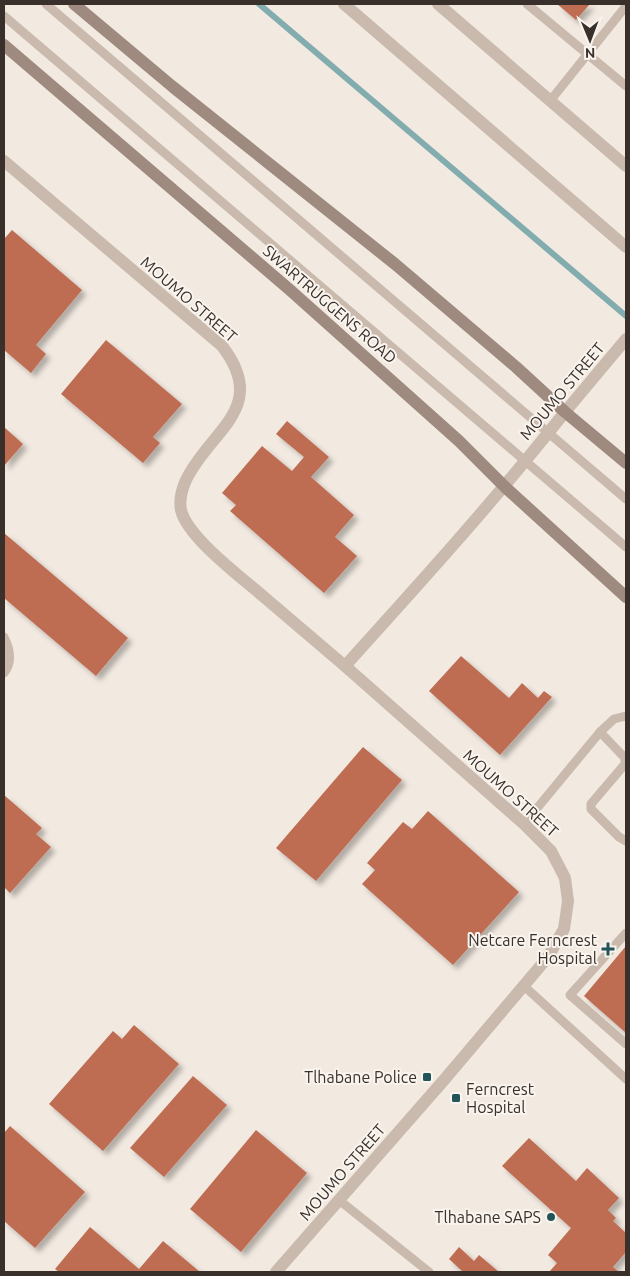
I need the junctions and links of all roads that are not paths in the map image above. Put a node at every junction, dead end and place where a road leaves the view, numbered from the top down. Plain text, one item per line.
1 (46, 4) edge
2 (74, 4) edge
3 (344, 4) edge
4 (438, 4) edge
5 (527, 4) edge
6 (626, 6) edge
7 (4, 16) edge
8 (4, 45) edge
9 (587, 53) junction
10 (626, 86) edge
11 (550, 101) junction
12 (4, 162) edge
13 (626, 166) edge
14 (626, 247) edge
15 (626, 339) edge
16 (565, 412) junction
17 (548, 433) junction
18 (526, 461) junction
19 (626, 463) edge
20 (504, 487) junction
21 (626, 499) edge
22 (626, 547) edge
23 (626, 597) edge
24 (4, 637) edge
25 (344, 666) junction
26 (4, 673) edge
27 (626, 716) edge
28 (600, 732) junction
29 (524, 824) junction
30 (626, 840) edge
31 (626, 933) edge
32 (524, 986) junction
33 (626, 1044) edge
34 (626, 1078) edge
35 (339, 1200) junction
36 (276, 1272) edge
37 (429, 1272) edge

1 - 17 lane
2 - 16 main road
3 - 14 street
4 - 11 street
5 - 9 lane
6 - 9 lane
7 - 18 lane
8 - 20 main road, SWARTRUGGENS ROAD
9 - 10 lane
9 - 11 lane
11 - 13 street
12 - 25 street, MOUMO STREET
15 - 16 street, MOUMO STREET
16 - 17 street, MOUMO STREET
16 - 19 main road
17 - 18 street, MOUMO STREET
17 - 21 lane
18 - 20 street, MOUMO STREET
18 - 22 lane
20 - 23 main road, SWARTRUGGENS ROAD
20 - 25 street, MOUMO STREET
24 - 26 lane
25 - 29 street, MOUMO STREET
27 - 28 lane
28 - 29 lane
28 - 30 lane
29 - 32 street, MOUMO STREET
31 - 33 lane
32 - 34 lane
32 - 35 street, MOUMO STREET
35 - 36 street, MOUMO STREET
35 - 37 lane

